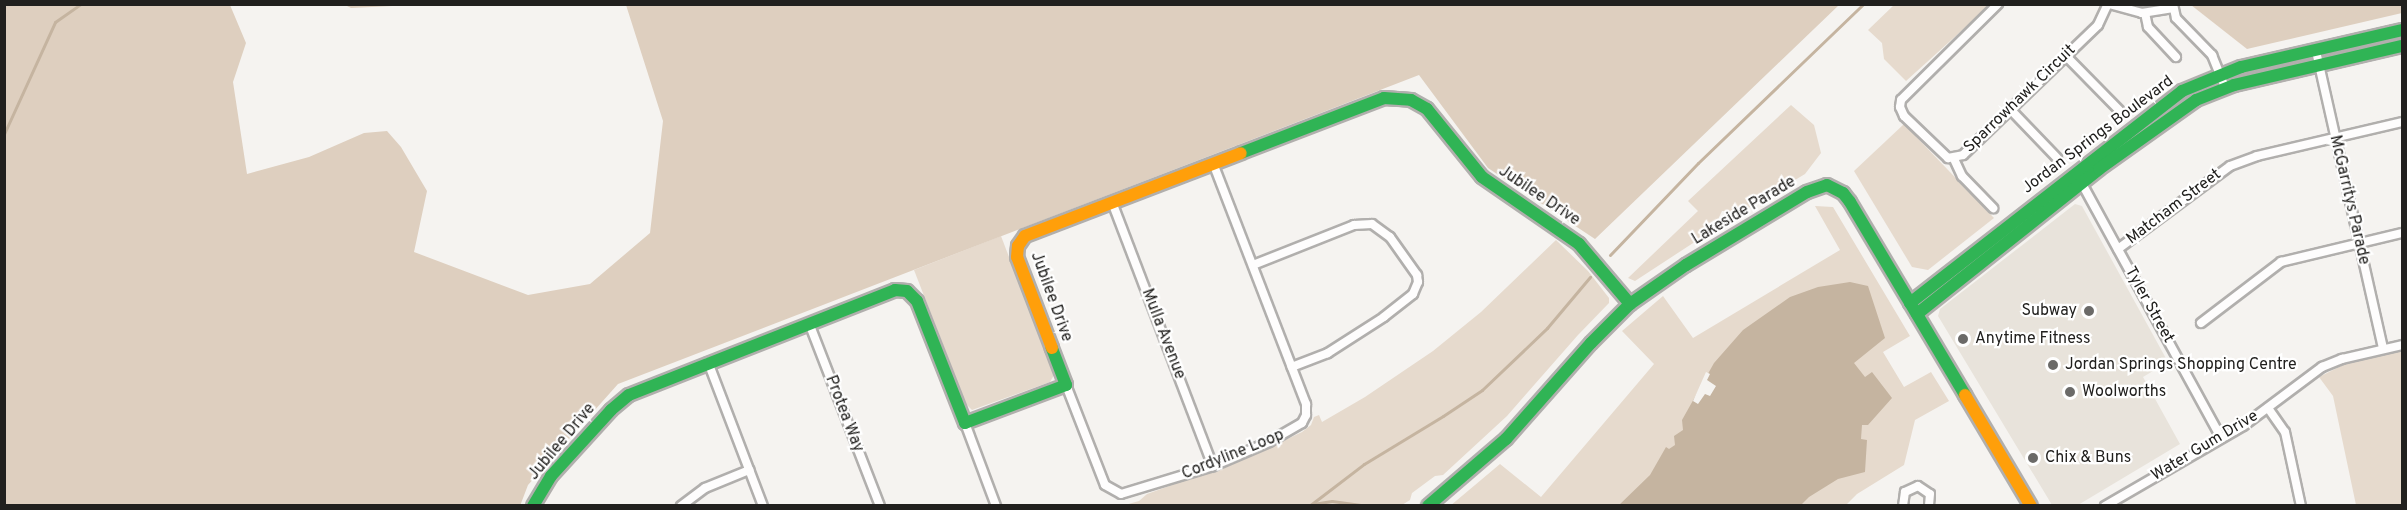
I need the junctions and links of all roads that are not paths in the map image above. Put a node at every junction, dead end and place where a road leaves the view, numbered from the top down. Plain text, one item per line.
1 (1998, 4) edge
2 (2108, 4) edge
3 (2173, 6) edge
4 (2145, 14) junction
5 (2403, 30) edge
6 (2403, 46) edge
7 (2316, 51) junction
8 (2066, 56) junction
9 (2176, 57) dead end
10 (2319, 65) junction
11 (2220, 74) junction
12 (2224, 88) junction
13 (2010, 109) junction
14 (2119, 110) dead end
15 (2403, 122) edge
16 (2335, 137) junction
17 (2057, 158) dead end
18 (1954, 159) junction
19 (1213, 163) junction
20 (2079, 177) junction
21 (1112, 202) junction
22 (1993, 208) dead end
23 (2403, 233) edge
24 (2359, 243) junction
25 (2118, 249) junction
26 (1253, 265) junction
27 (1630, 304) junction
28 (1913, 308) junction
29 (2201, 322) dead end
30 (809, 323) junction
31 (2403, 345) edge
32 (2383, 349) junction
33 (708, 362) junction
34 (1292, 367) junction
35 (1066, 385) junction
36 (2268, 408) junction
37 (965, 423) junction
38 (2221, 438) junction
39 (1213, 466) junction
40 (749, 470) junction
41 (2106, 505) edge
42 (533, 506) edge
43 (681, 506) edge
44 (763, 506) edge
45 (880, 506) edge
46 (996, 506) edge
47 (1428, 506) edge
48 (1903, 506) edge
49 (1929, 506) edge
50 (2031, 506) edge
51 (2301, 506) edge

1 - 18 street, Sparrowhawk Circuit
2 - 4 street, Sparrowhawk Circuit
2 - 8 street, Sparrowhawk Circuit
3 - 4 street, Sparrowhawk Circuit
3 - 11 street
4 - 9 street
5 - 7 street, Jordan Springs Boulevard
6 - 10 street, Jordan Springs Boulevard
7 - 10 street, McGarritys Parade
7 - 11 street, Jordan Springs Boulevard
8 - 13 street, Sparrowhawk Circuit
8 - 14 street
10 - 12 street, Jordan Springs Boulevard
10 - 16 street, McGarritys Parade
11 - 12 street
11 - 20 street, Jordan Springs Boulevard
12 - 20 street, Jordan Springs Boulevard
13 - 17 street
13 - 18 street, Sparrowhawk Circuit
15 - 16 street, Matcham Street
16 - 24 street, McGarritys Parade
16 - 25 street, Matcham Street
18 - 22 street
19 - 21 street, Jubilee Drive
19 - 26 street, Cordyline Loop
19 - 27 street, Jubilee Drive
20 - 25 street, Tyler Street
20 - 28 street, Jordan Springs Boulevard
21 - 35 street, Jubilee Drive
21 - 39 street, Mulla Avenue
23 - 24 street
24 - 29 street
24 - 32 street, McGarritys Parade
25 - 38 street, Tyler Street
26 - 34 street, Cordyline Loop
26 - 34 street
27 - 28 street, Lakeside Parade
27 - 47 street, Lakeside Parade
28 - 50 street, Lakeside Parade
30 - 33 street, Jubilee Drive
30 - 37 street, Jubilee Drive
30 - 45 street, Protea Way
31 - 32 street, Water Gum Drive
32 - 36 street, Water Gum Drive
33 - 40 street
33 - 42 street, Jubilee Drive
34 - 39 street, Cordyline Loop
35 - 37 street
35 - 39 street, Cordyline Loop
36 - 38 street, Water Gum Drive
36 - 51 street
37 - 46 street
38 - 41 street, Water Gum Drive
40 - 43 street
40 - 44 street
48 - 49 street

